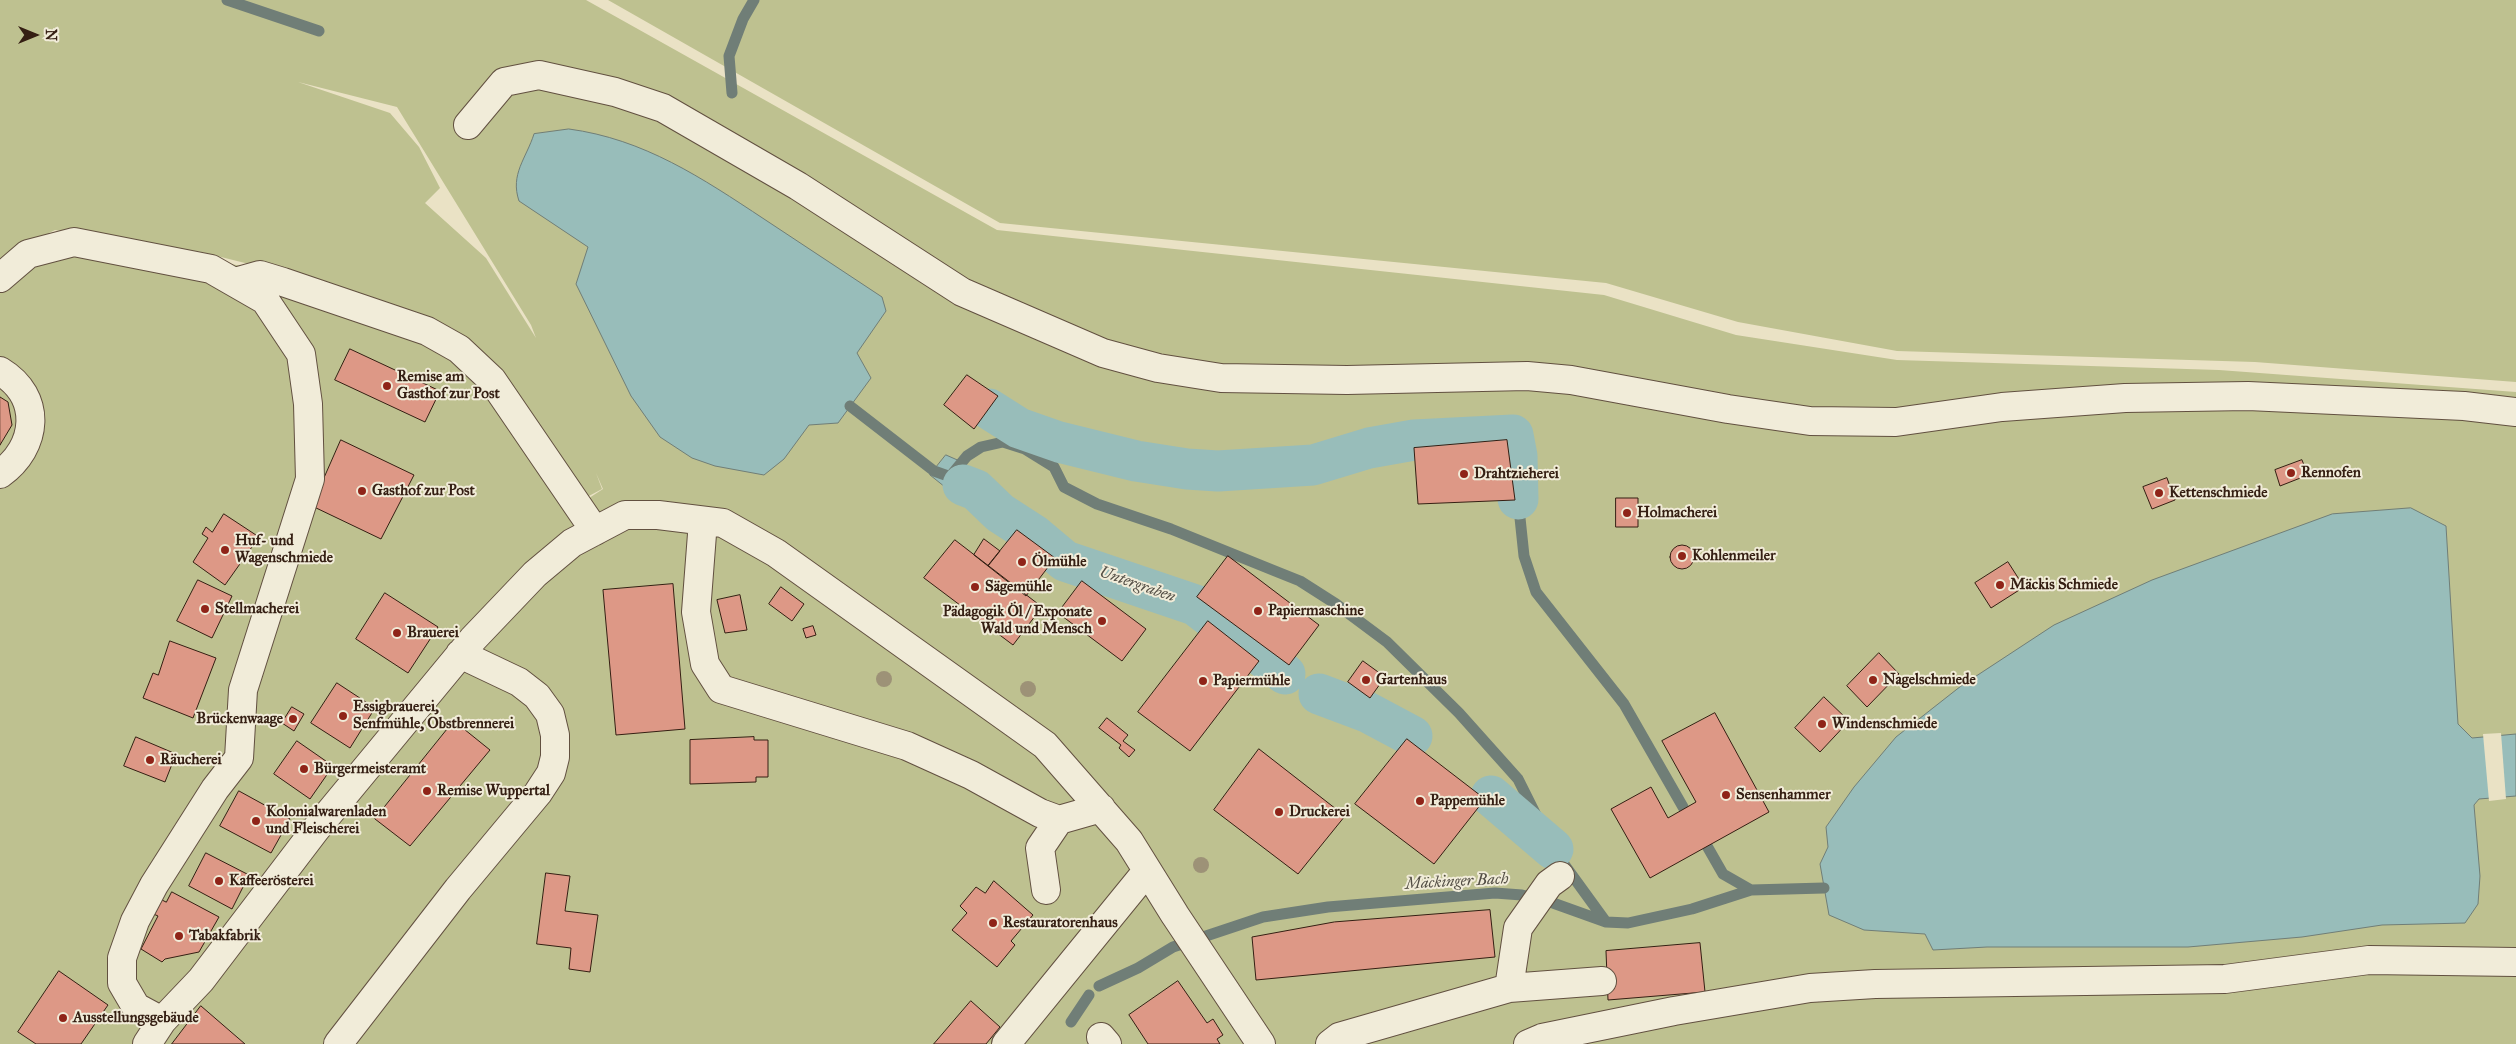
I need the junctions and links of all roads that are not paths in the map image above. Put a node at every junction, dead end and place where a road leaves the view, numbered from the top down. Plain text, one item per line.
1 (468, 125) dead end
2 (0, 278) edge
3 (235, 282) junction
4 (0, 371) edge
5 (2516, 412) edge
6 (0, 474) edge
7 (703, 521) junction
8 (595, 531) junction
9 (460, 654) junction
10 (1101, 808) junction
11 (1059, 820) junction
12 (1148, 871) junction
13 (1554, 880) dead end
14 (1046, 890) dead end
15 (2516, 962) edge
16 (1602, 982) dead end
17 (1508, 988) junction
18 (162, 1021) junction
19 (146, 1044) edge
20 (338, 1044) edge
21 (1006, 1044) edge
22 (1261, 1044) edge
23 (1330, 1044) edge
24 (1528, 1044) edge

1 - 5 lane
2 - 3 lane
3 - 8 lane
3 - 18 lane
4 - 6 lane
7 - 8 lane
7 - 10 lane
7 - 11 lane
8 - 9 lane
9 - 18 lane
9 - 20 lane
10 - 11 lane
10 - 12 lane
11 - 14 lane
12 - 21 lane
12 - 22 lane
13 - 17 lane
15 - 24 lane
16 - 17 lane
17 - 23 lane
18 - 19 lane

